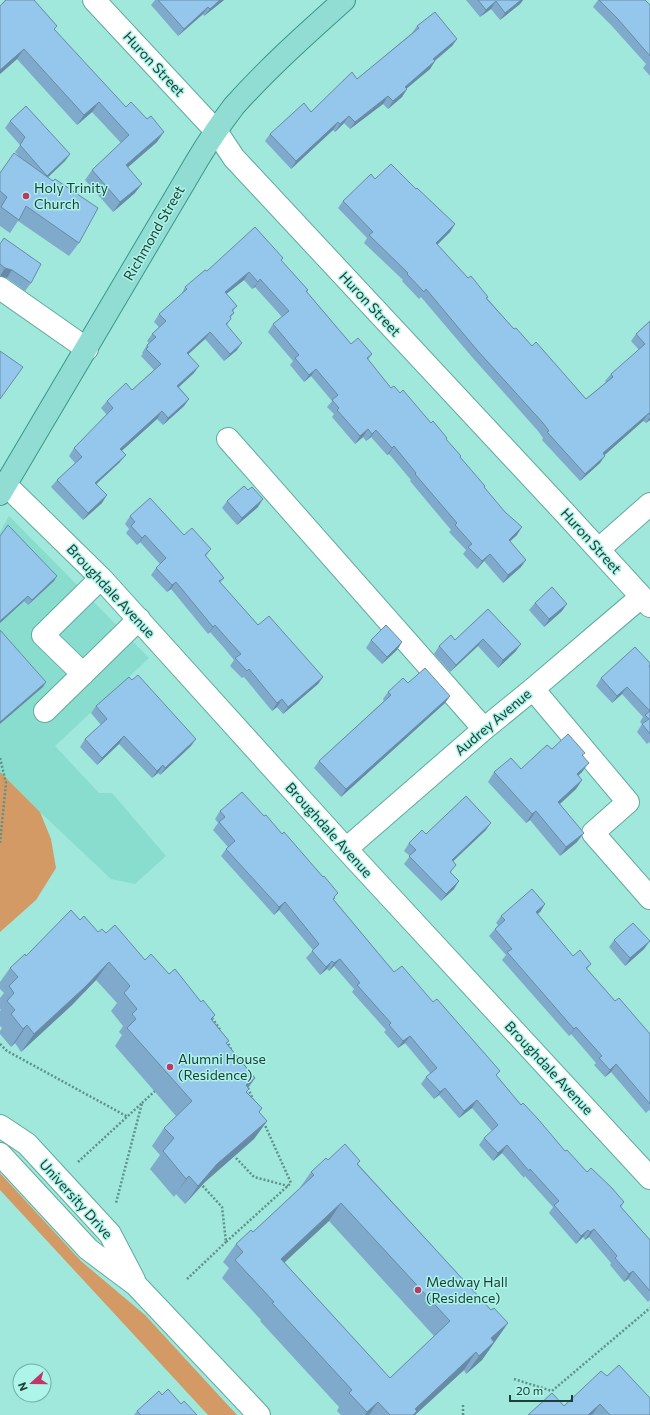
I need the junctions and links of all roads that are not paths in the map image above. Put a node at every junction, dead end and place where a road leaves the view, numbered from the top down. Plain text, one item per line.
1 (94, 0) edge
2 (344, 0) edge
3 (216, 130) junction
4 (0, 288) edge
5 (86, 349) junction
6 (228, 439) dead end
7 (3, 490) edge
8 (650, 504) edge
9 (599, 549) junction
10 (101, 578) junction
11 (646, 601) edge
12 (139, 619) junction
13 (83, 674) junction
14 (533, 689) junction
15 (45, 711) dead end
16 (484, 729) junction
17 (346, 849) junction
18 (650, 898) edge
19 (0, 1126) edge
20 (0, 1154) edge
21 (650, 1178) edge
22 (136, 1284) junction
23 (260, 1415) edge

1 - 3 street, Huron Street
2 - 3 main road, Richmond Street
3 - 5 main road, Richmond Street
3 - 9 street, Huron Street
4 - 5 street
5 - 7 main road, Richmond Street
6 - 16 street
7 - 10 street, Broughdale Avenue
8 - 9 street
9 - 11 street, Huron Street
10 - 12 street, Broughdale Avenue
10 - 13 street
11 - 14 street, Audrey Avenue
12 - 13 street
12 - 17 street, Broughdale Avenue
13 - 15 street
14 - 16 street, Audrey Avenue
14 - 18 street
16 - 17 street, Audrey Avenue
17 - 21 street, Broughdale Avenue
19 - 22 street, University Drive
20 - 22 street, University Drive
22 - 23 street, University Drive

